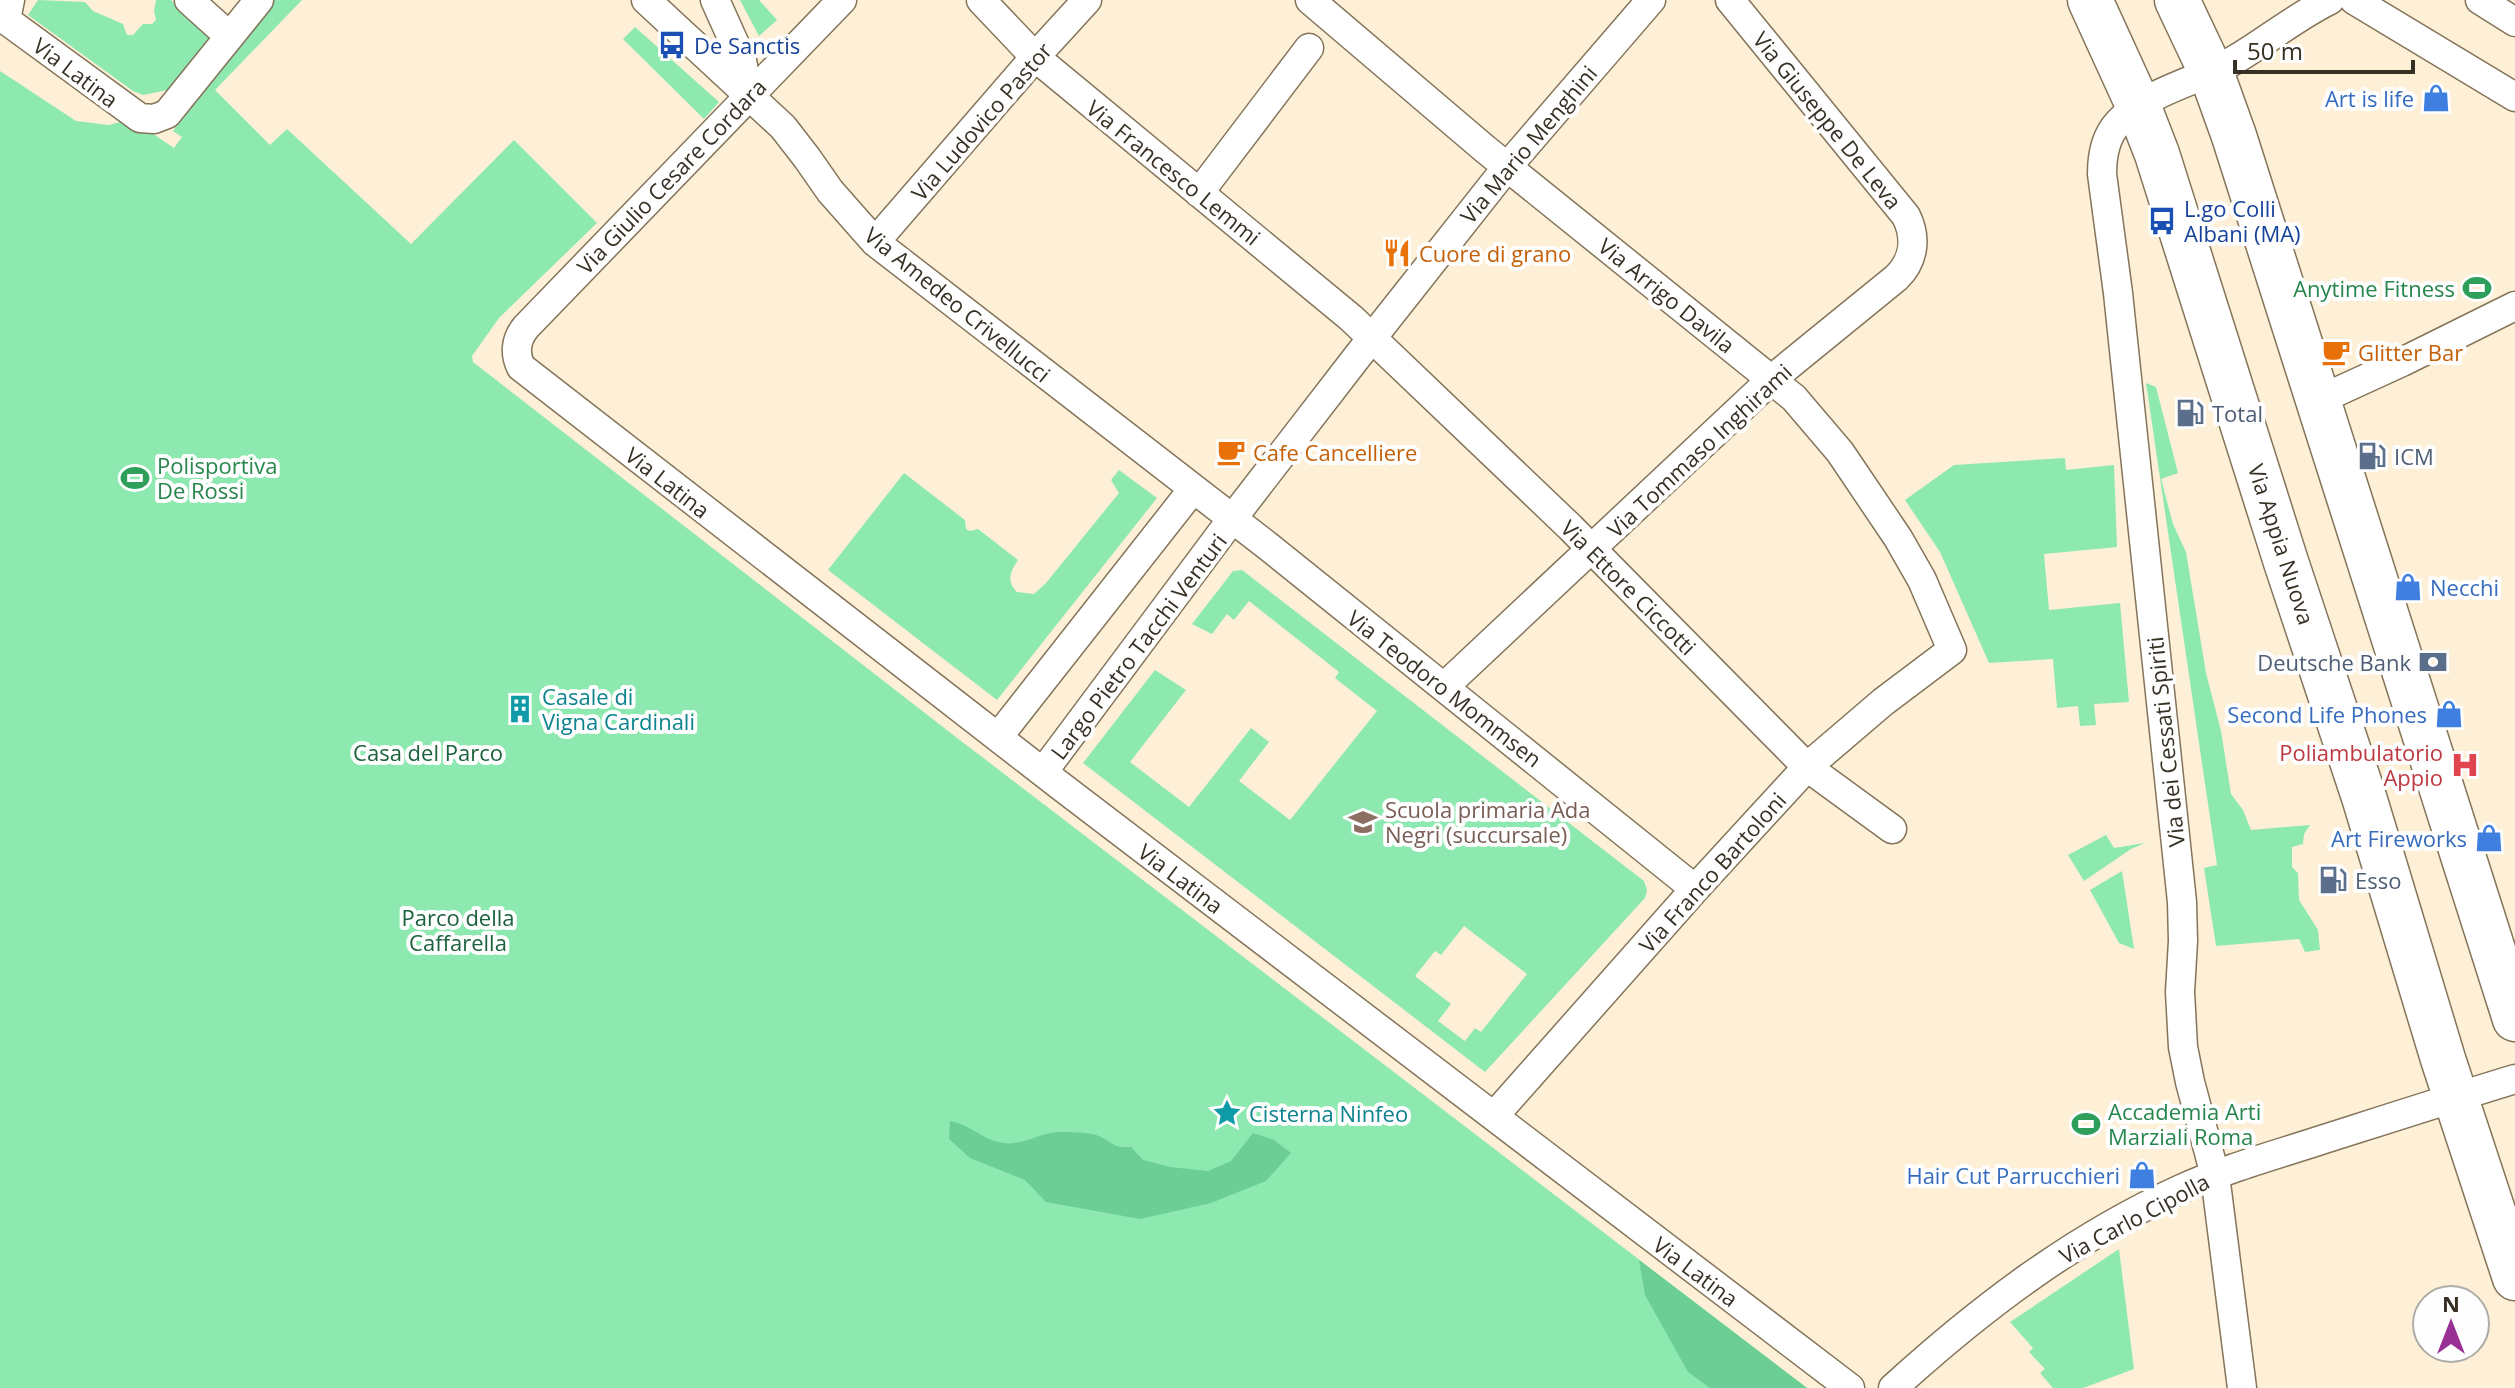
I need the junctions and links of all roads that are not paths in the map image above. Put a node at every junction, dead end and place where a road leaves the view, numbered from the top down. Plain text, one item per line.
1 (189, 0) edge
2 (259, 0) edge
3 (646, 0) edge
4 (715, 0) edge
5 (842, 0) edge
6 (981, 0) edge
7 (1087, 0) edge
8 (1310, 0) edge
9 (1651, 0) edge
10 (1730, 0) edge
11 (2090, 0) edge
12 (2177, 0) edge
13 (2330, 0) edge
14 (2354, 0) edge
15 (2480, 0) edge
16 (8, 10) edge
17 (2515, 22) edge
18 (229, 36) junction
19 (1309, 48) dead end
20 (1035, 57) junction
21 (2211, 72) junction
22 (748, 95) junction
23 (2515, 97) edge
24 (2138, 105) junction
25 (1507, 167) junction
26 (1199, 193) junction
27 (875, 242) junction
28 (1912, 246) joint
29 (2515, 306) edge
30 (1372, 338) junction
31 (518, 360) joint
32 (1772, 379) junction
33 (2319, 400) junction
34 (1193, 489) junction
35 (1232, 519) junction
36 (1591, 549) junction
37 (1952, 650) joint
38 (1445, 686) junction
39 (998, 737) junction
40 (1807, 767) junction
41 (1043, 772) junction
42 (1892, 829) dead end
43 (1695, 889) junction
44 (2515, 1019) edge
45 (2515, 1079) edge
46 (2456, 1097) junction
47 (1494, 1116) junction
48 (2215, 1175) junction
49 (2515, 1278) edge
50 (1850, 1388) edge
51 (1893, 1388) edge
52 (2242, 1388) edge

1 - 18 street
2 - 18 street
3 - 22 street, Via Amedeo Crivellucci
4 - 22 street
5 - 22 street, Via Giulio Cesare Cordara
6 - 20 street, Via Francesco Lemmi
7 - 20 street, Via Ludovico Pastor
8 - 25 street, Via Arrigo Davila
9 - 25 street, Via Mario Menghini
10 - 28 street, Via Giuseppe De Leva
11 - 24 main road, Via Appia Nuova
12 - 21 main road
13 - 21 street
14 - 23 street
15 - 17 street
16 - 18 street, Via Latina
19 - 26 street
20 - 26 street, Via Francesco Lemmi
20 - 27 street, Via Ludovico Pastor
21 - 24 street
21 - 33 main road
22 - 27 street, Via Amedeo Crivellucci
22 - 31 street, Via Giulio Cesare Cordara
24 - 46 main road, Via Appia Nuova
24 - 48 street, Via dei Cessati Spiriti
25 - 30 street, Via Mario Menghini
25 - 32 street, Via Arrigo Davila
26 - 30 street, Via Francesco Lemmi
27 - 34 street, Via Amedeo Crivellucci
28 - 32 street, Via Tommaso Inghirami
29 - 33 street
30 - 35 street, Via Mario Menghini
30 - 36 street, Via Ettore Ciccotti
31 - 39 street, Via Latina
32 - 36 street, Via Tommaso Inghirami
32 - 37 street, Via Arrigo Davila
33 - 44 main road
34 - 35 street, Via Teodoro Mommsen
34 - 39 street
35 - 38 street, Via Teodoro Mommsen
35 - 41 street, Largo Pietro Tacchi Venturi
36 - 38 street, Via Tommaso Inghirami
36 - 40 street, Via Ettore Ciccotti
37 - 40 street, Via Franco Bartoloni
38 - 43 street, Via Teodoro Mommsen
39 - 41 street, Via Latina
40 - 42 street, Via Ettore Ciccotti
40 - 43 street, Via Franco Bartoloni
41 - 47 street, Via Latina
43 - 47 street, Via Franco Bartoloni
45 - 46 street, Via Carlo Cipolla
46 - 48 street, Via Carlo Cipolla
46 - 49 main road, Via Appia Nuova
47 - 50 street, Via Latina
48 - 51 street, Via Carlo Cipolla
48 - 52 street, Via dei Cessati Spiriti

